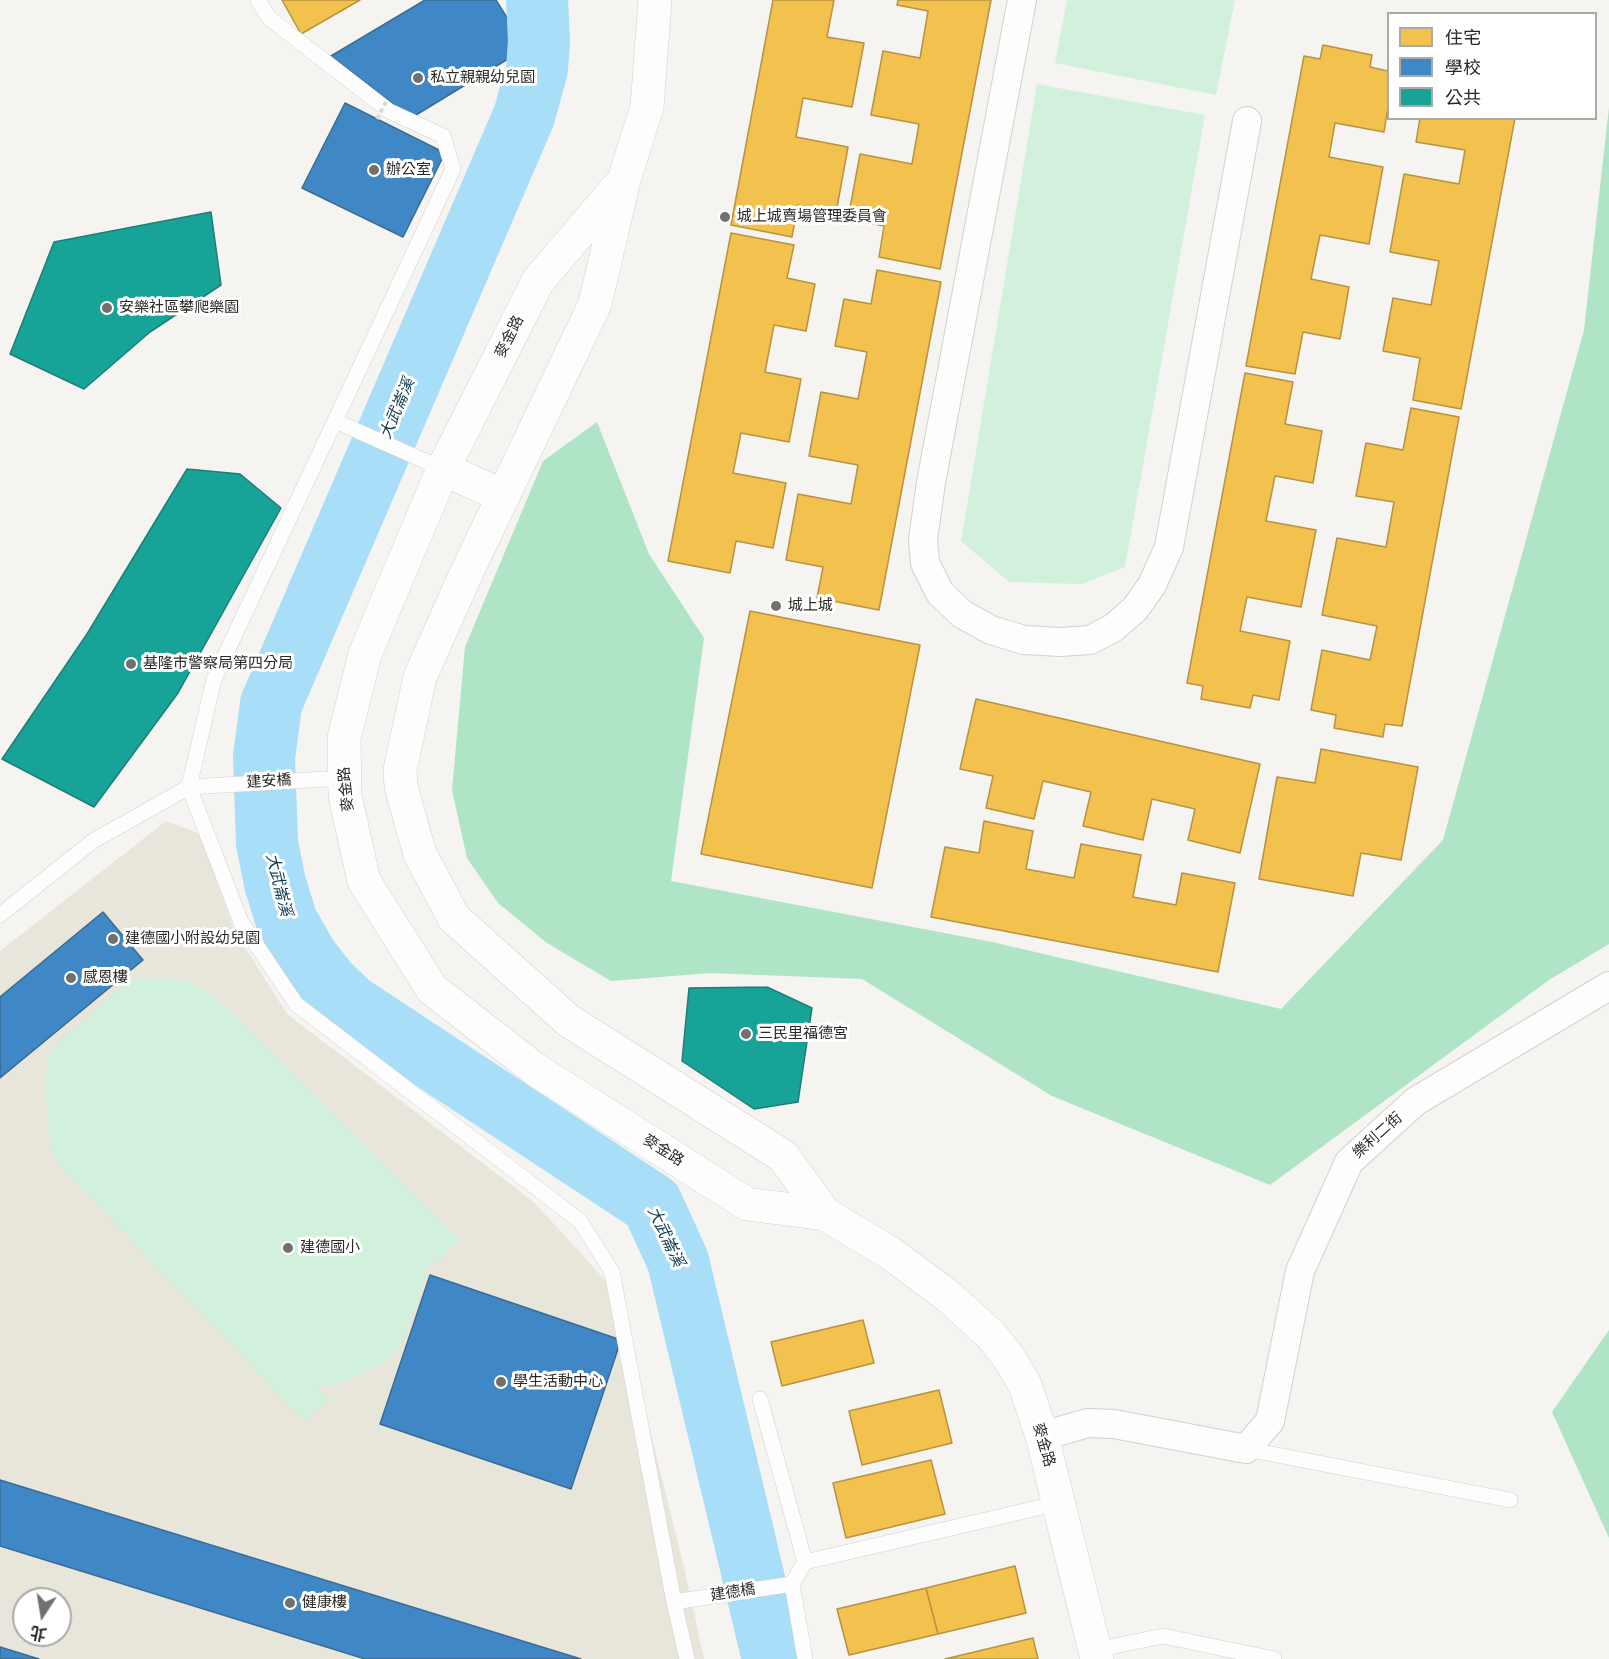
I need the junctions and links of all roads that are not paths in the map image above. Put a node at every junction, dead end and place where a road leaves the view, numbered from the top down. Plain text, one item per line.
1 (258, 0) edge
2 (655, 0) edge
3 (1022, 0) edge
4 (1247, 121) dead end
5 (624, 180) junction
6 (334, 422) junction
7 (443, 469) junction
8 (503, 496) junction
9 (331, 778) junction
10 (189, 787) junction
11 (0, 915) edge
12 (1609, 986) edge
13 (825, 1214) junction
14 (760, 1400) dead end
15 (1042, 1436) junction
16 (1246, 1449) junction
17 (1510, 1500) dead end
18 (1059, 1503) junction
19 (805, 1562) junction
20 (792, 1584) junction
21 (674, 1602) junction
22 (1096, 1655) edge
23 (687, 1659) edge
24 (806, 1659) edge
25 (1274, 1659) edge

1 - 6 lane
2 - 5 street, 麥金路
3 - 4 street
5 - 7 street, 麥金路
5 - 8 street, 麥金路
6 - 7 lane
6 - 10 lane
7 - 8 street
7 - 9 street, 麥金路
8 - 13 street, 麥金路
9 - 10 lane, 建安橋
9 - 13 street, 麥金路
10 - 11 lane
10 - 21 lane
12 - 16 street, 樂利二街
13 - 15 street, 麥金路
14 - 19 lane
15 - 16 street
15 - 18 street, 麥金路
16 - 17 lane
18 - 19 lane
18 - 22 street, 麥金路
19 - 20 lane
20 - 21 lane, 建德橋
20 - 24 lane
21 - 23 lane
22 - 25 lane

